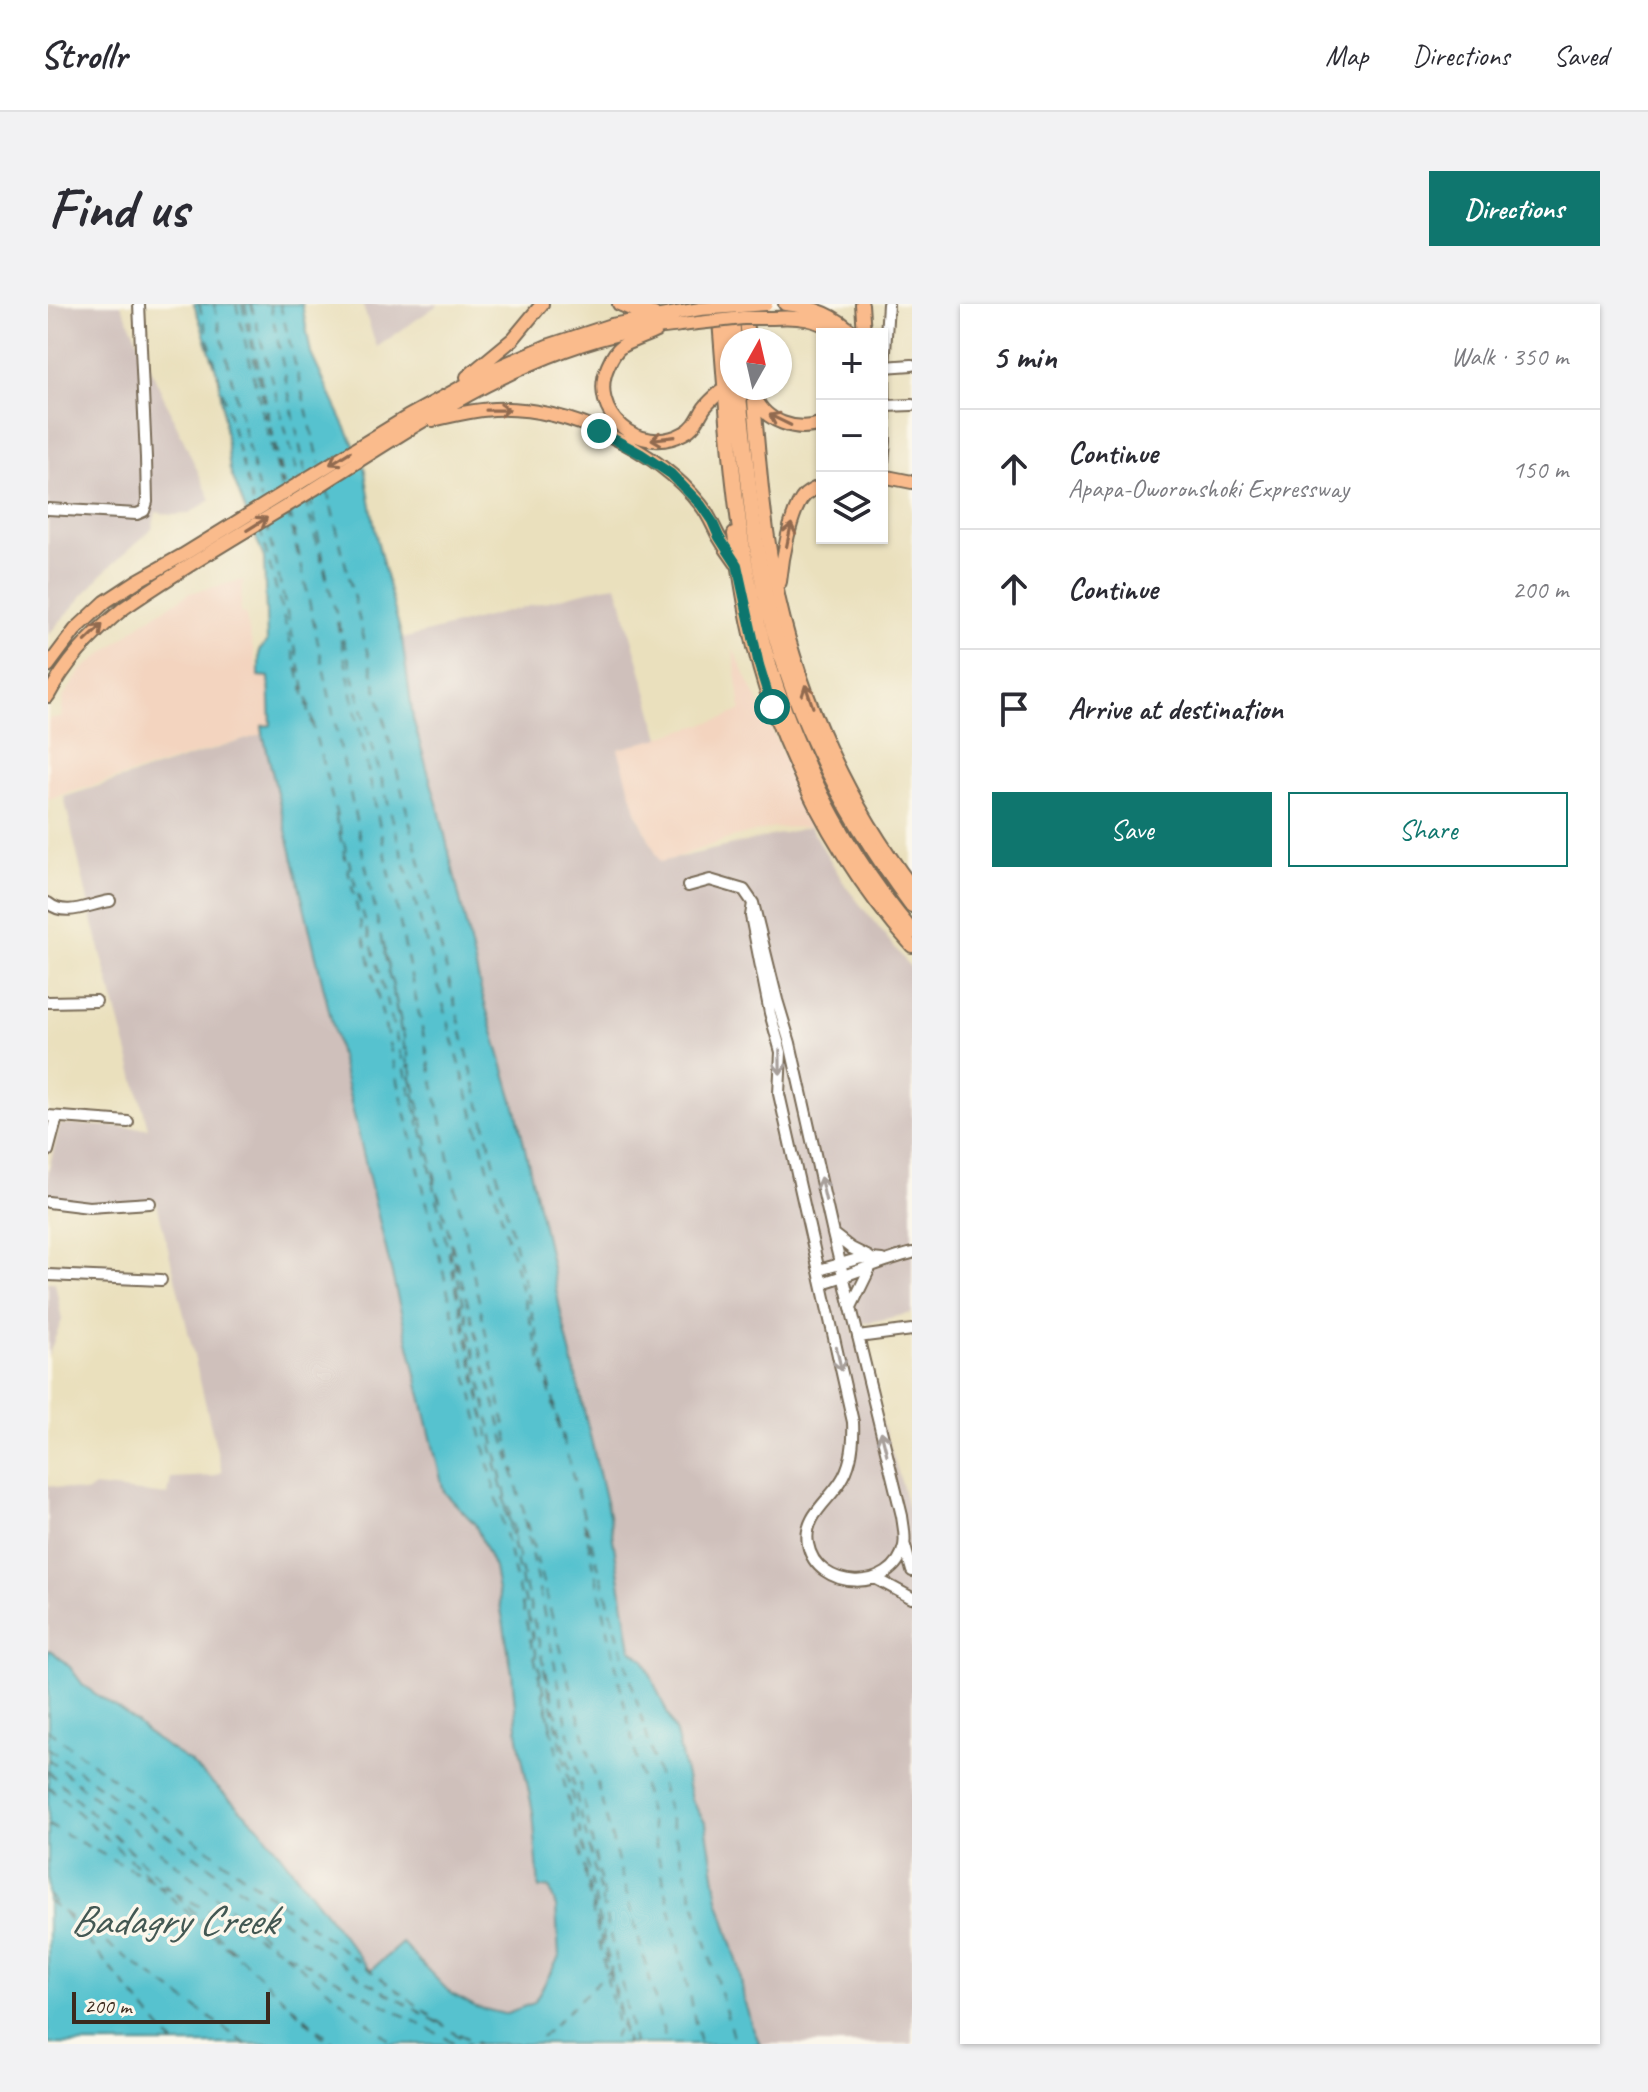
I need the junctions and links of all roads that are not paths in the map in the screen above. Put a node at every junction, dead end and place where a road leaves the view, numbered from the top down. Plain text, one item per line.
1 (139, 304) edge
2 (542, 304) edge
3 (619, 304) edge
4 (713, 304) edge
5 (719, 304) edge
6 (730, 304) edge
7 (745, 304) edge
8 (766, 304) edge
9 (785, 304) edge
10 (862, 304) edge
11 (888, 304) edge
12 (679, 319) junction
13 (663, 322) junction
14 (733, 328) edge
15 (747, 328) edge
16 (831, 328) edge
17 (847, 328) edge
18 (864, 328) edge
19 (886, 328) edge
20 (912, 365) edge
21 (888, 367) edge
22 (720, 392) joint
23 (721, 400) edge
24 (749, 400) edge
25 (750, 400) edge
26 (755, 400) edge
27 (436, 401) junction
28 (912, 405) edge
29 (888, 406) edge
30 (414, 422) junction
31 (816, 424) edge
32 (816, 490) edge
33 (48, 509) edge
34 (187, 560) junction
35 (737, 565) junction
36 (779, 597) junction
37 (48, 666) edge
38 (763, 667) junction
39 (49, 692) edge
40 (777, 705) junction
41 (843, 790) junction
42 (863, 824) junction
43 (688, 886) dead end
44 (912, 887) edge
45 (110, 901) dead end
46 (48, 903) edge
47 (753, 903) junction
48 (912, 905) edge
49 (912, 932) edge
50 (912, 946) edge
51 (96, 1001) dead end
52 (48, 1002) edge
53 (52, 1117) edge
54 (128, 1122) dead end
55 (48, 1151) edge
56 (48, 1202) edge
57 (150, 1203) dead end
58 (833, 1234) junction
59 (912, 1253) edge
60 (871, 1262) junction
61 (819, 1270) junction
62 (842, 1271) junction
63 (48, 1275) edge
64 (161, 1280) dead end
65 (822, 1283) junction
66 (851, 1307) junction
67 (912, 1330) edge
68 (858, 1337) junction
69 (904, 1544) junction
70 (912, 1571) edge
71 (875, 1578) junction
72 (912, 1598) edge

1 - 33 street
2 - 27 main road
3 - 13 main road
4 - 22 main road
5 - 38 highway
6 - 14 highway
7 - 15 main road
8 - 12 main road, bridge
9 - 17 main road
10 - 18 main road
11 - 19 street
12 - 13 main road
12 - 16 main road, bridge
22 -> 13 main road
13 - 27 main road
13 - 30 main road
20 - 21 street
23 - 35 main road
24 - 41 highway
25 - 36 main road
31 -> 26 main road
27 - 30 main road
28 - 29 street
30 - 34 main road
30 -> 35 main road
36 -> 32 main road
34 - 37 main road
39 -> 34 main road
35 - 38 main road
41 -> 36 main road
38 - 40 highway
38 - 40 highway
40 - 49 highway
40 - 50 main road
41 - 42 highway
41 - 42 highway
42 - 44 main road
42 - 48 highway
43 - 47 street
45 - 46 street
58 -> 47 street
47 -> 61 street
51 - 52 street
53 - 54 street
53 - 55 street
56 - 57 street
58 - 60 street
58 - 62 street
59 - 60 street
60 - 62 street
60 - 66 street
61 - 62 street
61 - 65 street
62 - 65 street
62 - 66 street
63 - 64 street
65 -> 71 street
66 - 68 street
67 - 68 street
69 -> 68 street
69 - 70 street
69 - 71 street
71 - 72 street

